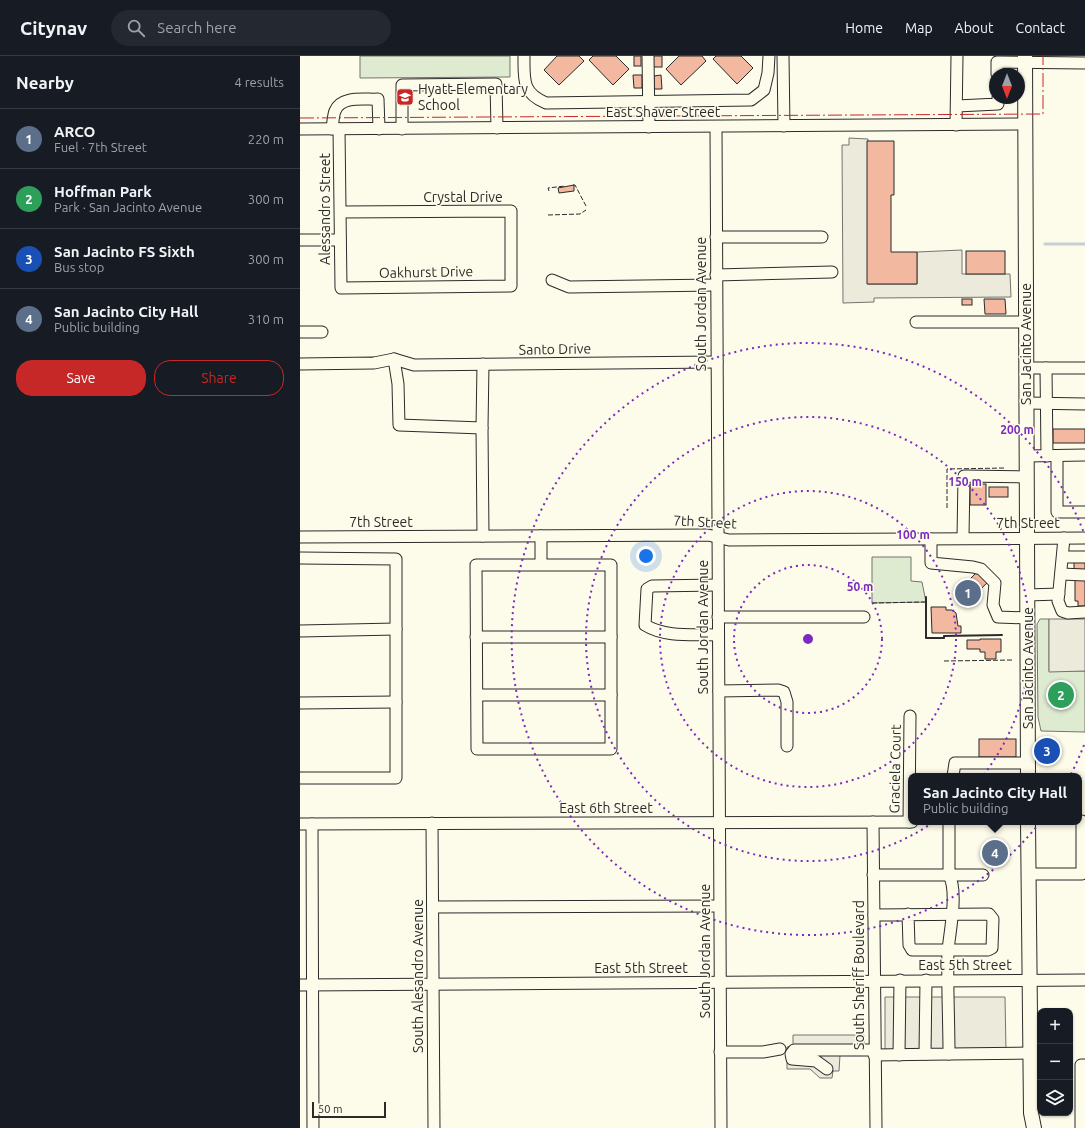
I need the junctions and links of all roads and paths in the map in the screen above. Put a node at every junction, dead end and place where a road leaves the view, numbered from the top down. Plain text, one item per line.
1 (524, 56) edge
2 (648, 56) edge
3 (769, 56) edge
4 (783, 56) edge
5 (957, 56) edge
6 (1025, 59) edge
7 (1085, 63) edge
8 (997, 68) edge
9 (648, 103) junction
10 (998, 104) edge
11 (957, 106) junction
12 (956, 124) junction
13 (1026, 124) junction
14 (784, 126) junction
15 (649, 127) junction
16 (716, 127) junction
17 (497, 128) junction
18 (300, 129) edge
19 (378, 129) junction
20 (402, 129) junction
21 (335, 130) junction
22 (340, 212) junction
23 (822, 236) dead end
24 (716, 237) junction
25 (300, 240) edge
26 (340, 240) junction
27 (832, 272) dead end
28 (552, 280) dead end
29 (716, 280) junction
30 (512, 286) joint
31 (340, 288) joint
32 (916, 322) dead end
33 (1026, 322) junction
34 (300, 332) edge
35 (322, 332) dead end
36 (394, 359) junction
37 (717, 362) junction
38 (300, 364) edge
39 (483, 364) junction
40 (1027, 368) junction
41 (1046, 368) junction
42 (1085, 368) edge
43 (1027, 403) junction
44 (1046, 403) junction
45 (1085, 404) edge
46 (482, 428) junction
47 (1085, 455) edge
48 (1027, 456) junction
49 (1052, 456) junction
50 (1027, 477) junction
51 (1085, 512) edge
52 (483, 536) junction
53 (541, 536) junction
54 (300, 537) edge
55 (718, 537) junction
56 (931, 538) junction
57 (963, 538) junction
58 (1027, 538) junction
59 (1064, 538) junction
60 (1085, 538) edge
61 (1063, 557) junction
62 (300, 558) edge
63 (1085, 558) edge
64 (541, 565) junction
65 (1061, 574) junction
66 (1085, 575) edge
67 (718, 585) junction
68 (1059, 594) junction
69 (1027, 595) junction
70 (1085, 612) edge
71 (718, 617) junction
72 (864, 617) dead end
73 (1027, 618) junction
74 (396, 629) junction
75 (300, 631) edge
76 (718, 635) junction
77 (611, 636) junction
78 (476, 637) junction
79 (718, 691) junction
80 (477, 695) junction
81 (611, 695) junction
82 (396, 702) junction
83 (300, 703) edge
84 (910, 716) dead end
85 (787, 746) dead end
86 (1028, 769) edge
87 (910, 773) edge
88 (954, 773) edge
89 (300, 778) edge
90 (1082, 821) edge
91 (873, 822) junction
92 (908, 822) edge
93 (432, 823) junction
94 (719, 823) junction
95 (300, 824) edge
96 (312, 824) junction
97 (949, 825) edge
98 (1028, 825) edge
99 (1028, 874) junction
100 (873, 875) junction
101 (949, 875) junction
102 (983, 875) dead end
103 (719, 906) junction
104 (432, 907) junction
105 (908, 914) junction
106 (953, 914) junction
107 (874, 915) junction
108 (948, 950) junction
109 (873, 980) junction
110 (900, 980) junction
111 (926, 980) junction
112 (948, 980) junction
113 (1030, 980) junction
114 (1085, 980) edge
115 (720, 983) junction
116 (433, 984) junction
117 (300, 985) edge
118 (312, 985) junction
119 (780, 1049) dead end
120 (720, 1052) junction
121 (874, 1052) junction
122 (1030, 1053) junction
123 (900, 1054) junction
124 (925, 1054) junction
125 (949, 1054) junction
126 (1085, 1065) edge
127 (827, 1069) dead end
128 (313, 1128) edge
129 (434, 1128) edge
130 (721, 1128) edge
131 (876, 1128) edge
132 (1034, 1128) edge
133 (1081, 1128) edge

1 - 9 street
2 - 9 street
3 - 9 street
4 - 14 street
5 - 11 street
6 - 7 street
6 - 8 street
6 - 13 main road, San Jacinto Avenue
9 - 15 street
10 - 11 street
11 - 12 street
12 - 13 street, East Shaver Street
12 - 14 street, East Shaver Street
13 - 33 main road, San Jacinto Avenue
14 - 16 street, East Shaver Street
15 - 16 street, East Shaver Street
15 - 17 street, East Shaver Street
16 - 24 street, South Jordan Avenue
17 - 20 street, East Shaver Street
17 - 20 street
18 - 21 street, East Shaver Street
19 - 20 street, East Shaver Street
19 - 21 street, East Shaver Street
19 - 21 street, Alessandro Street
21 - 22 street, Alessandro Street
22 - 26 street, Alessandro Street
22 - 30 street, Crystal Drive
23 - 24 street
24 - 29 street, South Jordan Avenue
25 - 26 street
26 - 31 street, Alessandro Street
27 - 29 street
28 - 29 street
29 - 37 street, South Jordan Avenue
30 - 31 street, Oakhurst Drive
32 - 33 street
33 - 40 main road, San Jacinto Avenue
34 - 35 street
36 - 38 street
36 - 39 street, Santo Drive
36 - 46 street
37 - 39 street, Santo Drive
37 - 55 street, South Jordan Avenue
39 - 46 street
40 - 41 street
40 - 43 main road, San Jacinto Avenue
41 - 42 street
41 - 44 street
43 - 44 street
43 - 48 main road, San Jacinto Avenue
44 - 45 street
44 - 49 street
46 - 52 street
47 - 49 street
48 - 49 street
48 - 50 main road, San Jacinto Avenue
49 - 51 street
50 - 57 street
50 - 58 main road, San Jacinto Avenue
52 - 53 street, 7th Street
52 - 54 street, 7th Street
53 - 55 street, 7th Street
53 - 64 street
55 - 56 street, 7th Street
55 - 67 street, South Jordan Avenue
56 - 57 street, 7th Street
56 - 73 street
57 - 58 street, 7th Street
58 - 59 street, 7th Street
58 - 69 main road, San Jacinto Avenue
59 - 60 street, 7th Street
59 - 61 street
61 - 63 street
61 - 65 street
62 - 74 street
64 - 77 street
64 - 78 street
65 - 66 street
65 - 68 street
67 - 71 street, South Jordan Avenue
67 - 76 street
68 - 69 street
68 - 70 street
69 - 73 main road, San Jacinto Avenue
71 - 72 street
71 - 76 street, South Jordan Avenue
73 - 86 main road, San Jacinto Avenue
74 - 75 street
74 - 82 street
76 - 79 street, South Jordan Avenue
77 - 78 street
77 - 81 street
78 - 80 street
79 - 85 street
79 - 94 street, South Jordan Avenue
80 - 81 street
80 - 81 street
82 - 83 street
82 - 89 street
84 - 87 street, Graciela Court
86 - 88 street
90 - 99 street
91 - 92 street, East 6th Street
91 - 94 street, East 6th Street
91 - 100 street, South Sheriff Boulevard
93 - 94 street, East 6th Street
93 - 96 street, East 6th Street
93 - 104 street, South Alesandro Avenue
94 - 103 street, South Jordan Avenue
95 - 96 street, East 6th Street
96 - 118 street
97 - 101 street
98 - 99 main road
99 - 113 main road
100 - 101 street
100 - 107 street, South Sheriff Boulevard
101 - 102 street
101 - 106 street
103 - 104 street
103 - 115 street, South Jordan Avenue
104 - 116 street, South Alesandro Avenue
105 - 106 street
105 - 107 street
105 - 108 street
106 - 108 street
106 - 108 street
107 - 109 street, South Sheriff Boulevard
108 - 112 street
109 - 110 street, East 5th Street
109 - 115 street, East 5th Street
109 - 121 street, South Sheriff Boulevard
110 - 111 street, East 5th Street
110 - 123 street
111 - 112 street, East 5th Street
111 - 124 street
112 - 113 street, East 5th Street
112 - 125 street
113 - 114 street, East 5th Street
113 - 122 main road
115 - 116 street, East 5th Street
115 - 120 street, South Jordan Avenue
116 - 118 street, East 5th Street
116 - 129 street, South Alesandro Avenue
117 - 118 street, East 5th Street
118 - 128 street
119 - 120 street
120 - 130 street, South Jordan Avenue
121 - 123 street
121 - 127 street
121 - 131 street, South Sheriff Boulevard
122 - 125 street
122 - 132 main road
123 - 124 street
124 - 125 street
126 - 133 street

